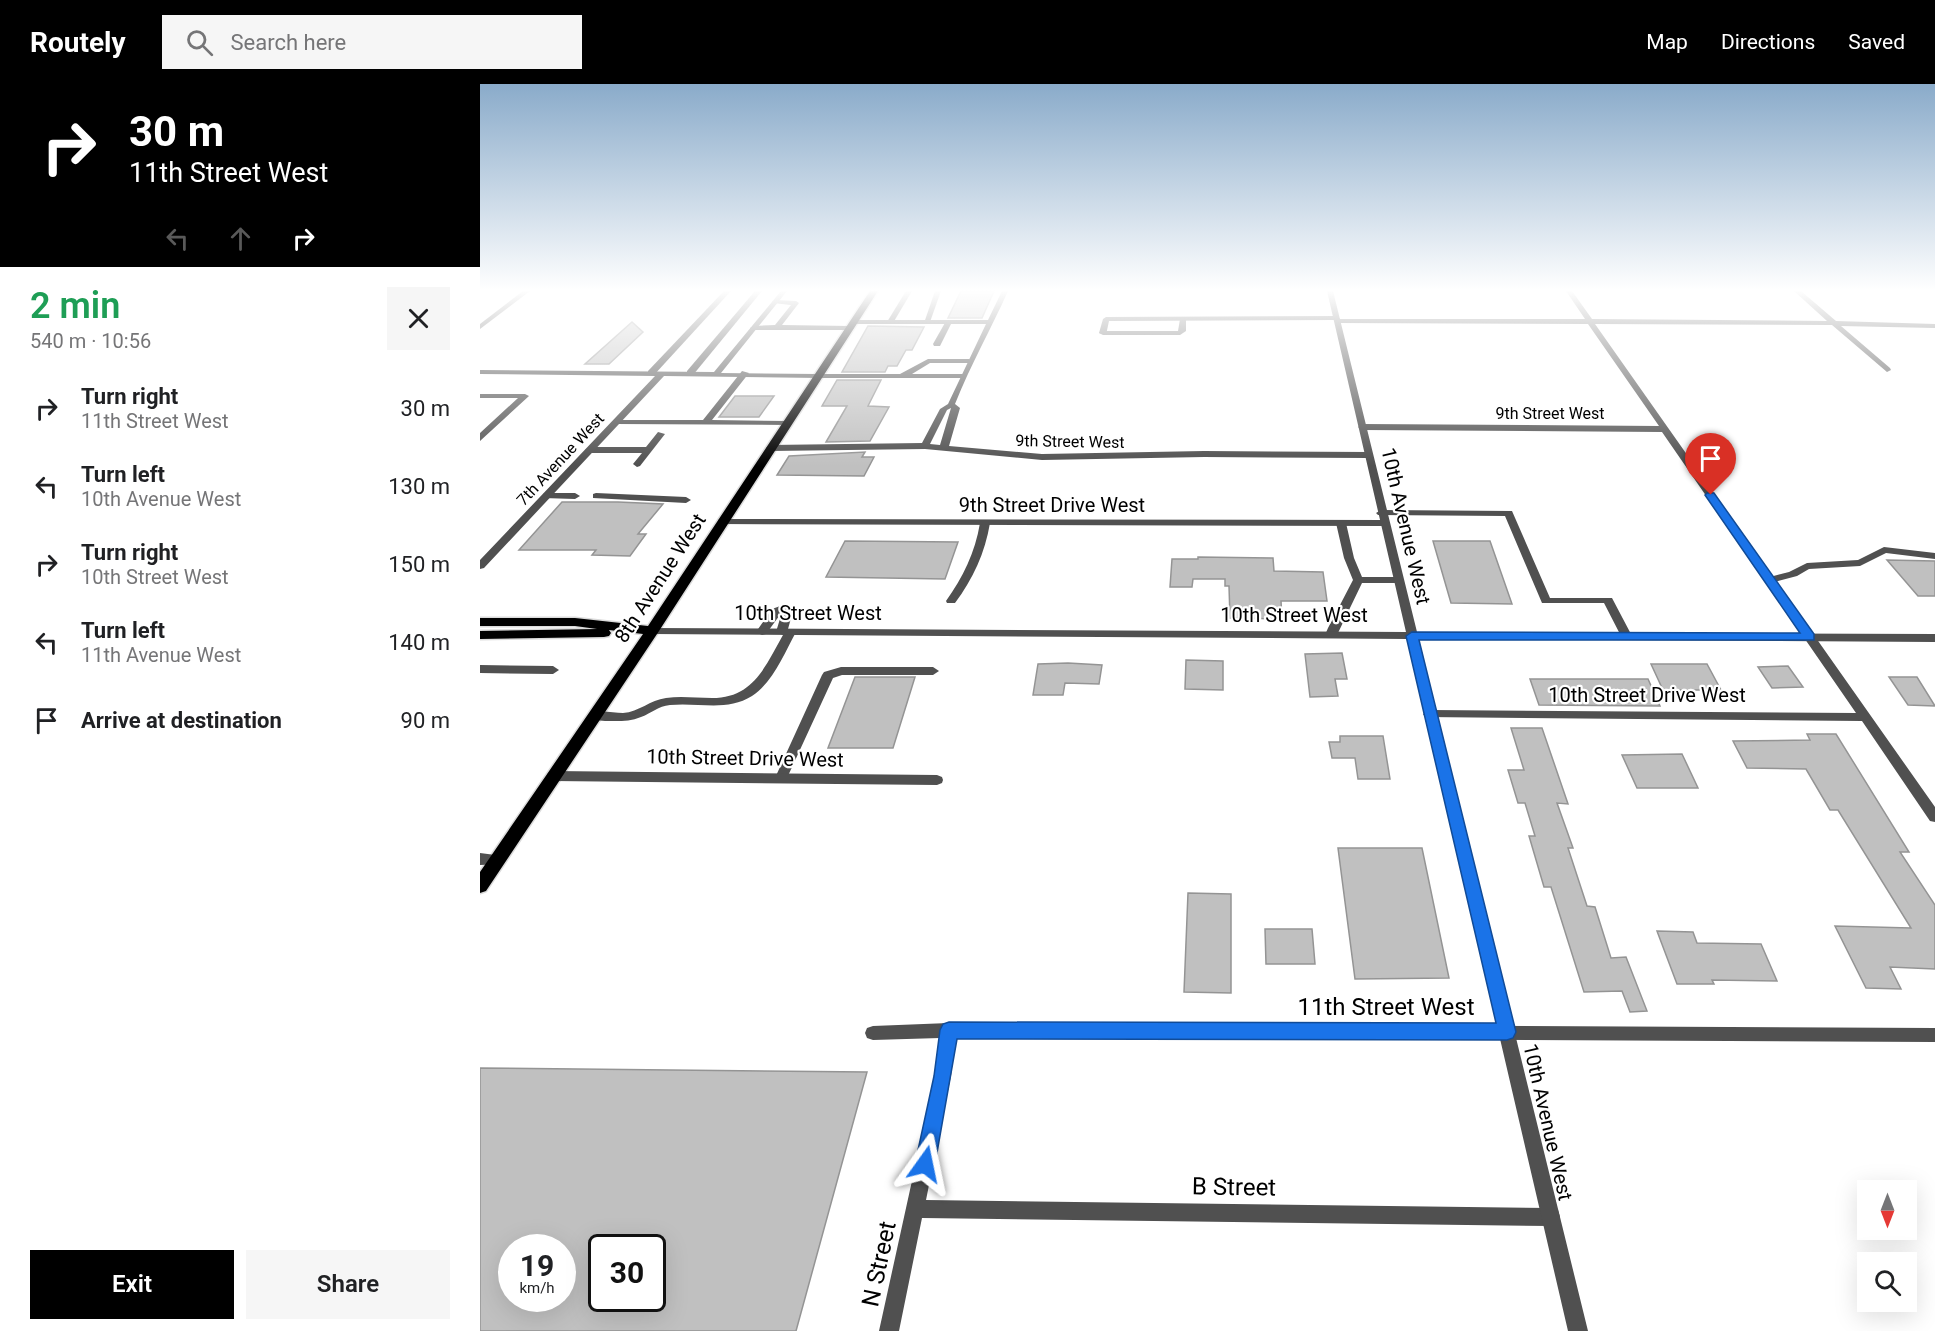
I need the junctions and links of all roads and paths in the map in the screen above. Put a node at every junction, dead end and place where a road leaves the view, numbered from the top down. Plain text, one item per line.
1 (673, 349) edge
2 (710, 349) edge
3 (737, 349) edge
4 (836, 349) edge
5 (976, 349) edge
6 (1344, 349) edge
7 (1610, 349) edge
8 (1863, 349) edge
9 (969, 361) junction
10 (1887, 370) dead end
11 (480, 372) edge
12 (651, 373) junction
13 (663, 373) junction
14 (690, 373) junction
15 (717, 373) junction
16 (745, 373) junction
17 (818, 376) junction
18 (902, 376) junction
19 (962, 376) junction
20 (480, 396) edge
21 (951, 405) junction
22 (616, 422) junction
23 (706, 422) junction
24 (787, 423) junction
25 (1362, 427) junction
26 (1665, 429) junction
27 (662, 434) dead end
28 (480, 438) edge
29 (925, 446) junction
30 (944, 447) junction
31 (770, 448) junction
32 (590, 450) junction
33 (648, 450) junction
34 (1369, 455) junction
35 (637, 464) dead end
36 (546, 496) junction
37 (575, 496) dead end
38 (596, 496) dead end
39 (686, 500) dead end
40 (1382, 518) junction
41 (721, 522) junction
42 (985, 523) junction
43 (1341, 523) junction
44 (1935, 556) edge
45 (480, 566) edge
46 (1358, 580) junction
47 (1398, 580) junction
48 (1770, 580) junction
49 (951, 601) dead end
50 (652, 631) junction
51 (762, 632) junction
52 (786, 632) junction
53 (481, 633) edge
54 (1331, 635) junction
55 (1412, 636) junction
56 (1626, 636) junction
57 (1810, 637) junction
58 (1935, 638) edge
59 (480, 669) edge
60 (553, 670) dead end
61 (933, 671) dead end
62 (1429, 714) junction
63 (594, 716) junction
64 (1865, 717) junction
65 (553, 776) junction
66 (781, 778) junction
67 (937, 780) dead end
68 (1935, 817) edge
69 (489, 859) edge
70 (480, 886) edge
71 (949, 1030) junction
72 (1507, 1032) junction
73 (873, 1033) dead end
74 (1935, 1035) edge
75 (916, 1209) junction
76 (1551, 1217) junction
77 (889, 1331) edge
78 (1578, 1331) edge

1 - 12 street
2 - 14 street
3 - 15 street
4 - 17 main road, 8th Avenue West
5 - 9 street
6 - 25 street, 10th Avenue West
7 - 26 street
8 - 10 street
9 - 18 street
9 - 19 street
11 - 12 street
12 - 13 street
13 - 14 street
13 - 22 street, 7th Avenue West
14 - 15 street
15 - 16 street
16 - 17 street
16 - 23 street
17 - 18 street
17 - 24 main road, 8th Avenue West
18 - 19 street
19 - 21 street
20 - 28 street
21 - 29 street
21 - 30 street
22 - 23 street
22 - 32 street, 7th Avenue West
23 - 24 street
24 - 31 main road, 8th Avenue West
25 - 26 street, 9th Street West
25 - 34 street, 10th Avenue West
26 - 48 street
27 - 33 street
29 - 30 street, 9th Street West
29 - 31 street, 9th Street West
30 - 34 street, 9th Street West
31 - 41 main road, 8th Avenue West
32 - 33 street
32 - 36 street, 7th Avenue West
33 - 35 street
34 - 40 street, 10th Avenue West
36 - 37 street
36 - 45 street, 7th Avenue West
38 - 39 street
40 - 43 street, 9th Street Drive West
40 - 47 street, 10th Avenue West
40 - 56 street, 9th Street Drive West
41 - 42 street, 9th Street Drive West
41 - 50 main road, 8th Avenue West
42 - 43 street, 9th Street Drive West
42 - 49 street
43 - 46 street
44 - 48 street
46 - 47 street
46 - 54 street
47 - 55 street, 10th Avenue West
48 - 57 street
50 - 51 street, 10th Street West
50 - 53 main road, 10th Street West
50 - 63 main road, 8th Avenue West
51 - 52 street, 10th Street West
51 - 52 street
52 - 54 street, 10th Street West
52 - 63 street
54 - 55 street, 10th Street West
55 - 56 street, 10th Street West
55 - 62 street, 10th Avenue West
56 - 57 street, 10th Street West
57 - 58 street, 10th Street West
57 - 64 street
59 - 60 street
61 - 66 street
62 - 64 street, 10th Street Drive West
62 - 72 street, 10th Avenue West
63 - 65 main road, 8th Avenue West
64 - 68 street
65 - 66 street, 10th Street Drive West
65 - 69 main road, 8th Avenue West
66 - 67 street, 10th Street Drive West
69 - 70 main road, 8th Avenue West
71 - 72 street, 11th Street West
71 - 73 street, 11th Street West
71 - 75 street, N Street
72 - 74 street, 11th Street West
72 - 76 street, 10th Avenue West
75 - 76 street, B Street
75 - 77 street, N Street
76 - 78 street, 10th Avenue West

